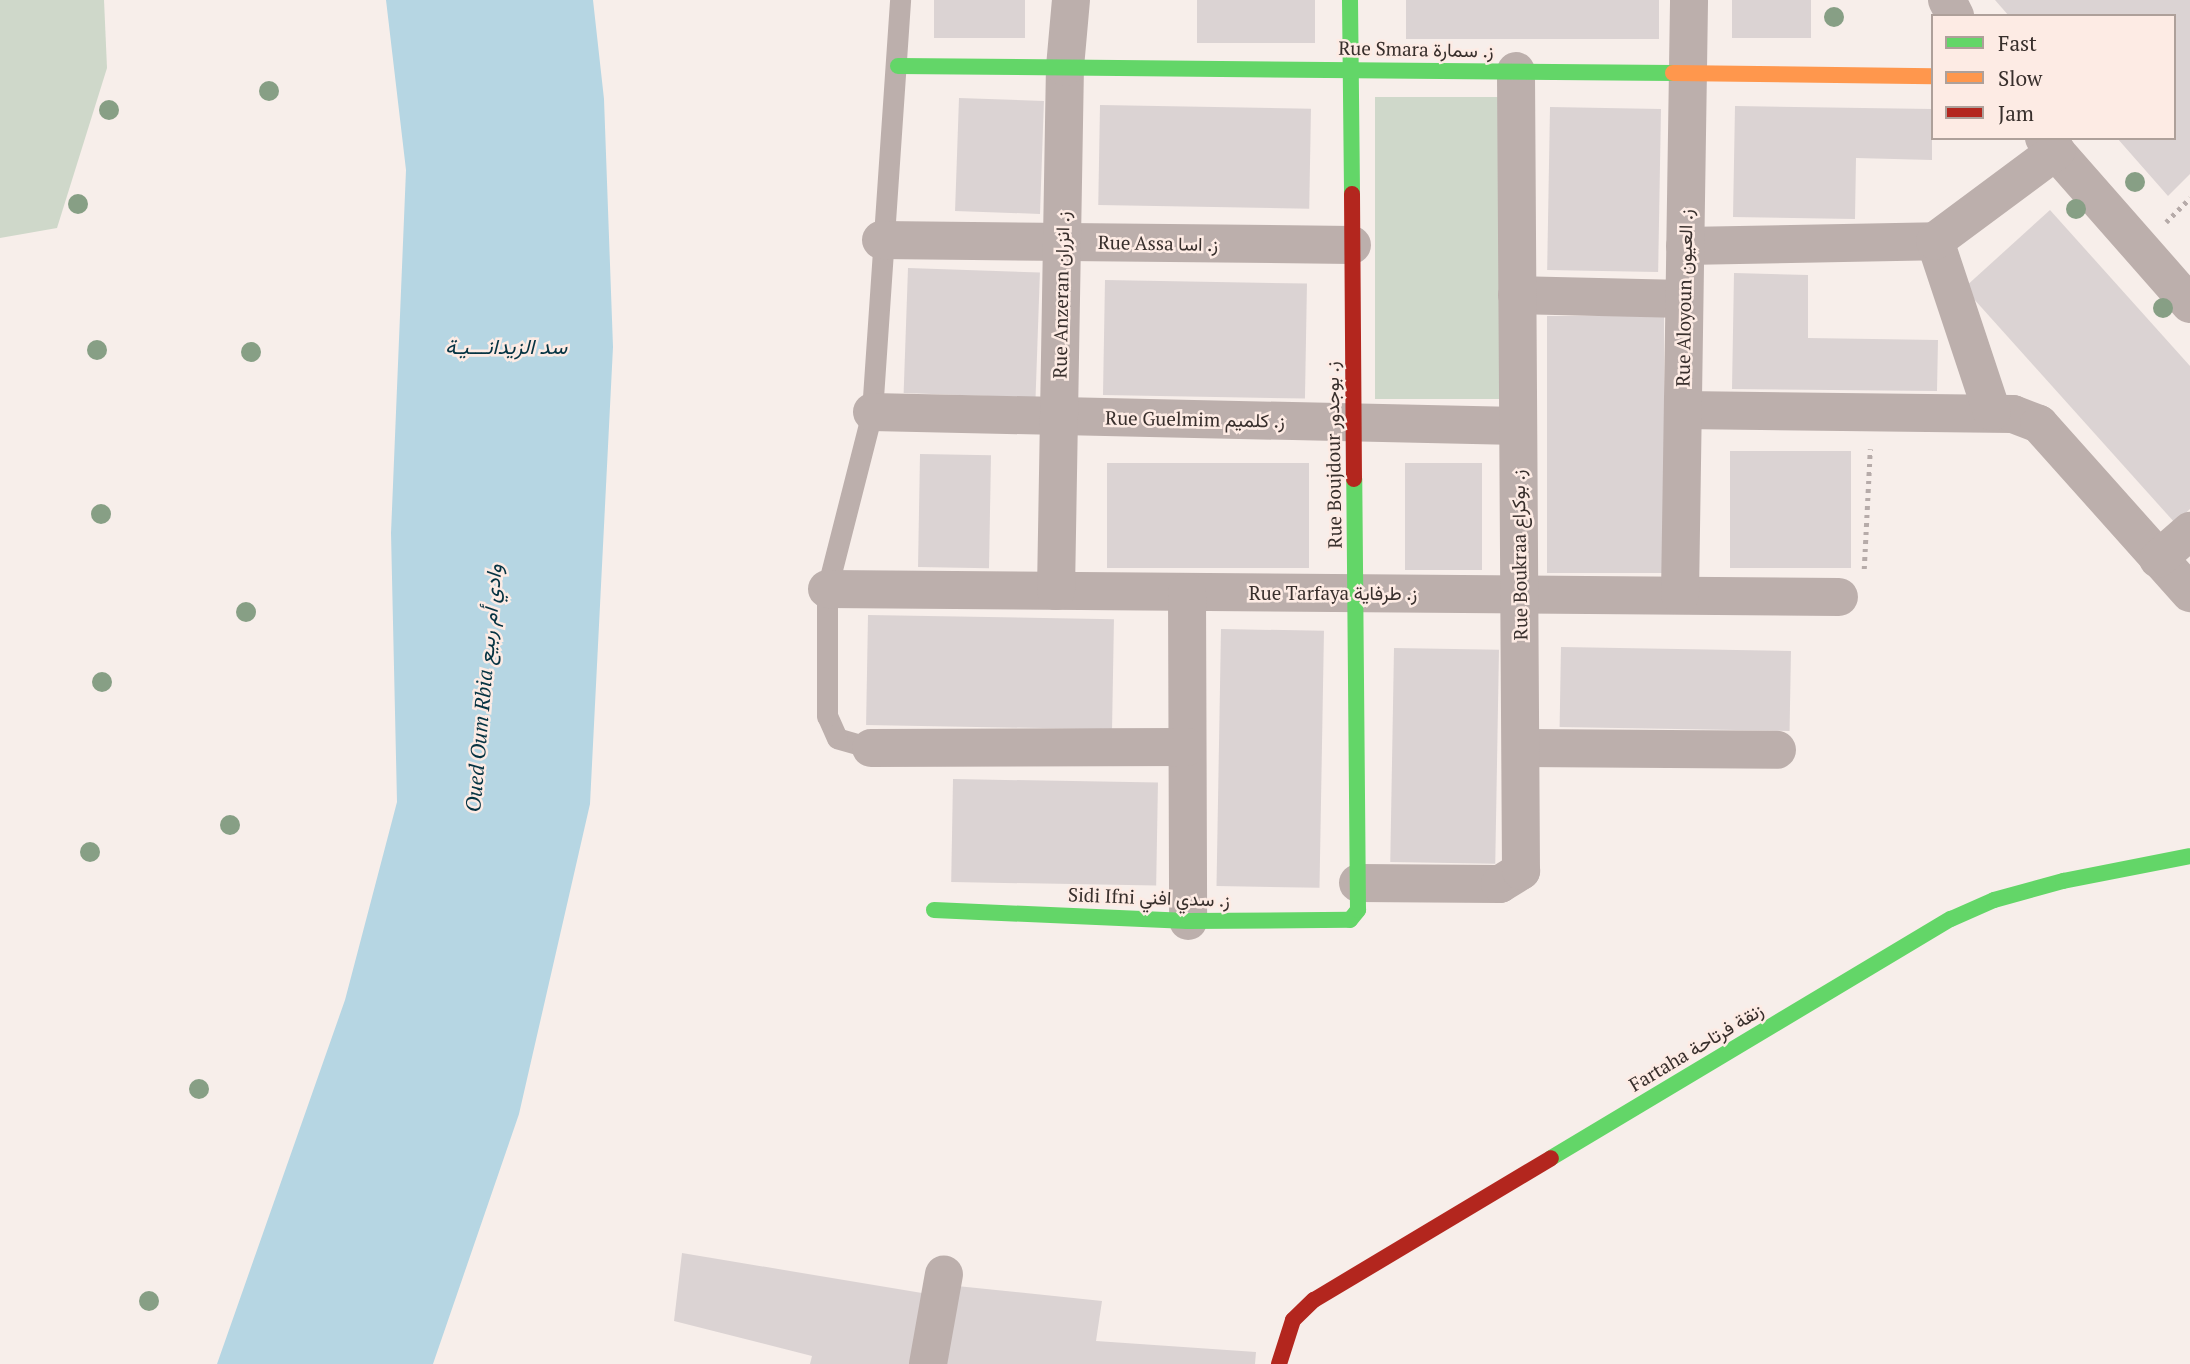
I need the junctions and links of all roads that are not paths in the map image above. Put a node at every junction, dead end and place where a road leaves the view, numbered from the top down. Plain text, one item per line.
1 (900, 0) edge
2 (1071, 0) edge
3 (1350, 0) edge
4 (1689, 0) edge
5 (898, 65) junction
6 (1065, 67) junction
7 (1350, 70) junction
8 (1516, 71) junction
9 (1688, 73) junction
10 (1931, 76) edge
11 (2050, 145) edge
12 (881, 240) junction
13 (1936, 241) junction
14 (1062, 242) junction
15 (1352, 245) junction
16 (1685, 246) junction
17 (1517, 295) junction
18 (1684, 299) junction
19 (2190, 304) edge
20 (1683, 410) junction
21 (872, 412) junction
22 (1992, 412) junction
23 (1059, 416) junction
24 (1353, 422) junction
25 (1518, 426) junction
26 (2190, 531) edge
27 (2158, 559) junction
28 (827, 589) junction
29 (1056, 591) junction
30 (1187, 592) junction
31 (1355, 593) junction
32 (2190, 593) edge
33 (1520, 594) junction
34 (1680, 595) junction
35 (1839, 597) road end
36 (1187, 747) junction
37 (871, 748) joint
38 (1521, 748) junction
39 (1777, 750) dead end
40 (2190, 856) edge
41 (1358, 897) junction
42 (934, 910) dead end
43 (1188, 921) junction
44 (944, 1274) dead end
45 (928, 1364) edge
46 (1279, 1364) edge

1 - 5 lane
2 - 6 street, Rue Anzeran ز. انزران
3 - 7 street, Rue Boujdour ز. بوجدور
4 - 9 street, Rue Aloyoun ز. العيون
5 - 6 street, Rue Smara ز. سمارة
5 - 12 lane
6 - 7 street, Rue Smara ز. سمارة
6 - 14 street, Rue Anzeran ز. انزران
7 - 8 street, Rue Smara ز. سمارة
7 - 15 street, Rue Boujdour ز. بوجدور
8 - 9 street, Rue Smara ز. سمارة
8 - 17 street, Rue Boukraa ز. بوكراع
9 - 10 street, Rue Smara ز. سمارة
9 - 16 street, Rue Aloyoun ز. العيون
11 - 13 street
11 - 19 street
12 - 14 street, Rue Assa ز. اسا
12 - 21 lane
13 - 16 street
13 - 22 street
14 - 15 street, Rue Assa ز. اسا
14 - 23 street, Rue Anzeran ز. انزران
15 - 24 street, Rue Boujdour ز. بوجدور
16 - 18 street, Rue Aloyoun ز. العيون
17 - 18 street
17 - 25 street, Rue Boukraa ز. بوكراع
18 - 20 street, Rue Aloyoun ز. العيون
20 - 22 street
20 - 34 street, Rue Aloyoun ز. العيون
21 - 23 street, Rue Guelmim ز. كلميم
21 - 28 lane
22 - 27 street
23 - 24 street, Rue Guelmim ز. كلميم
23 - 29 street, Rue Anzeran ز. انزران
24 - 25 street, Rue Guelmim ز. كلميم
24 - 31 street, Rue Boujdour ز. بوجدور
25 - 33 street, Rue Boukraa ز. بوكراع
26 - 27 street
27 - 32 street
28 - 29 street, Rue Tarfaya ز. طرفاية
28 - 37 lane
29 - 30 street, Rue Tarfaya ز. طرفاية
30 - 31 street, Rue Tarfaya ز. طرفاية
30 - 36 street
31 - 33 street, Rue Tarfaya ز. طرفاية
31 - 41 street, Rue Boujdour ز. بوجدور
33 - 34 street, Rue Tarfaya ز. طرفاية
33 - 38 street, Rue Boukraa ز. بوكراع
34 - 35 street, Rue Tarfaya ز. طرفاية
36 - 37 street
36 - 43 street
38 - 39 street
38 - 41 street, Rue Boukraa ز. بوكراع
40 - 46 street, Fartaha زنقة فرتاحة
41 - 43 street, Sidi Ifni ز. سدي افني
42 - 43 street, Sidi Ifni ز. سدي افني
44 - 45 street

